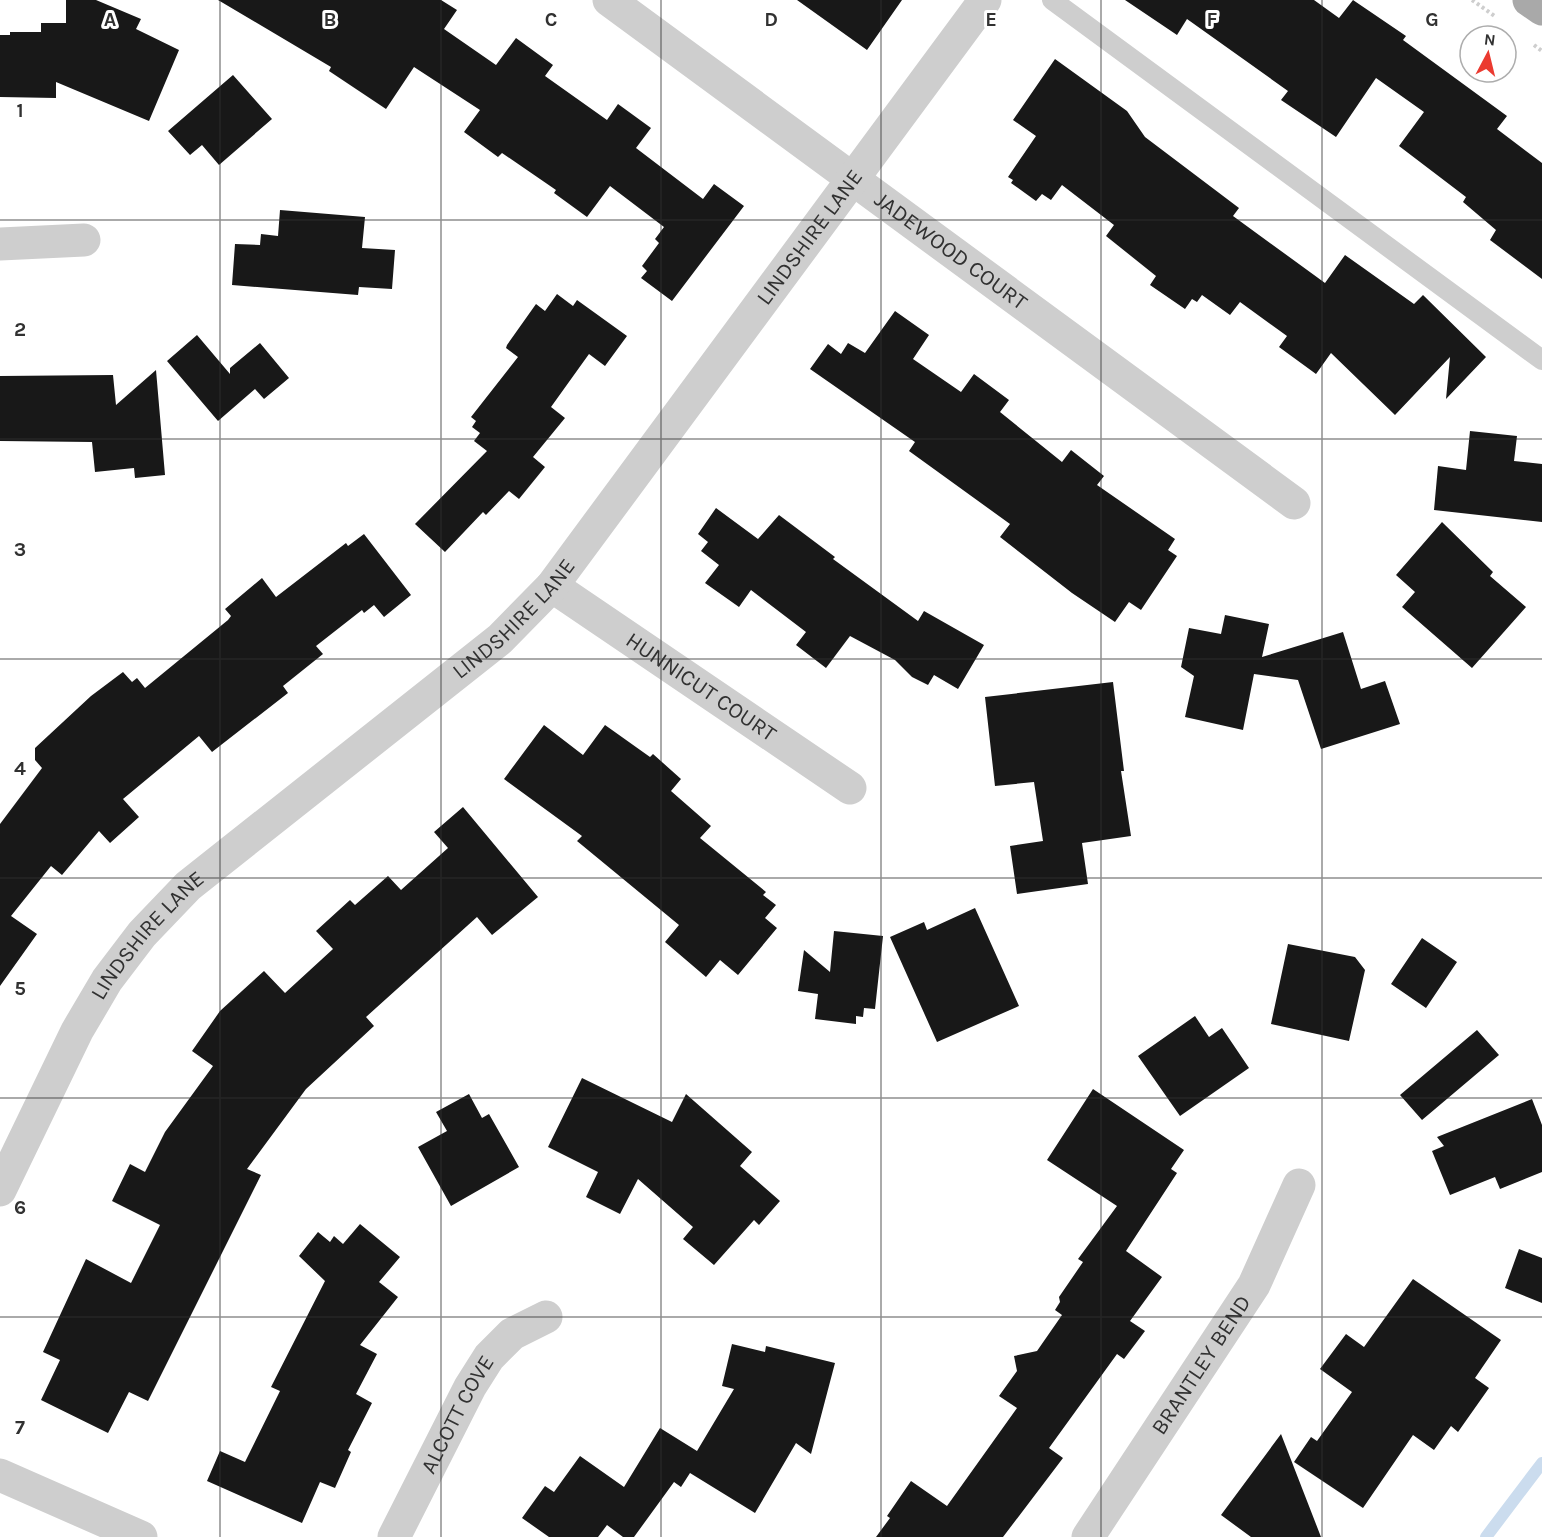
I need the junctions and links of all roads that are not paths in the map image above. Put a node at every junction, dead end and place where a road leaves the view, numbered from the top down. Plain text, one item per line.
1 (609, 0) edge
2 (986, 0) edge
3 (1052, 0) edge
4 (1529, 0) edge
5 (1542, 9) edge
6 (850, 180) junction
7 (84, 240) dead end
8 (0, 244) edge
9 (1542, 360) edge
10 (1294, 503) dead end
11 (552, 586) junction
12 (850, 788) dead end
13 (1299, 1185) dead end
14 (0, 1190) edge
15 (546, 1317) dead end
16 (0, 1475) edge
17 (141, 1537) edge
18 (394, 1537) edge
19 (1088, 1537) edge

1 - 6 street, JADEWOOD COURT
2 - 6 street, LINDSHIRE LANE
3 - 9 lane
4 - 5 main road
6 - 10 street, JADEWOOD COURT
6 - 11 street, LINDSHIRE LANE
7 - 8 street
11 - 12 street, HUNNICUT COURT
11 - 14 street, LINDSHIRE LANE
13 - 19 street, BRANTLEY BEND
15 - 18 street, ALCOTT COVE
16 - 17 street

